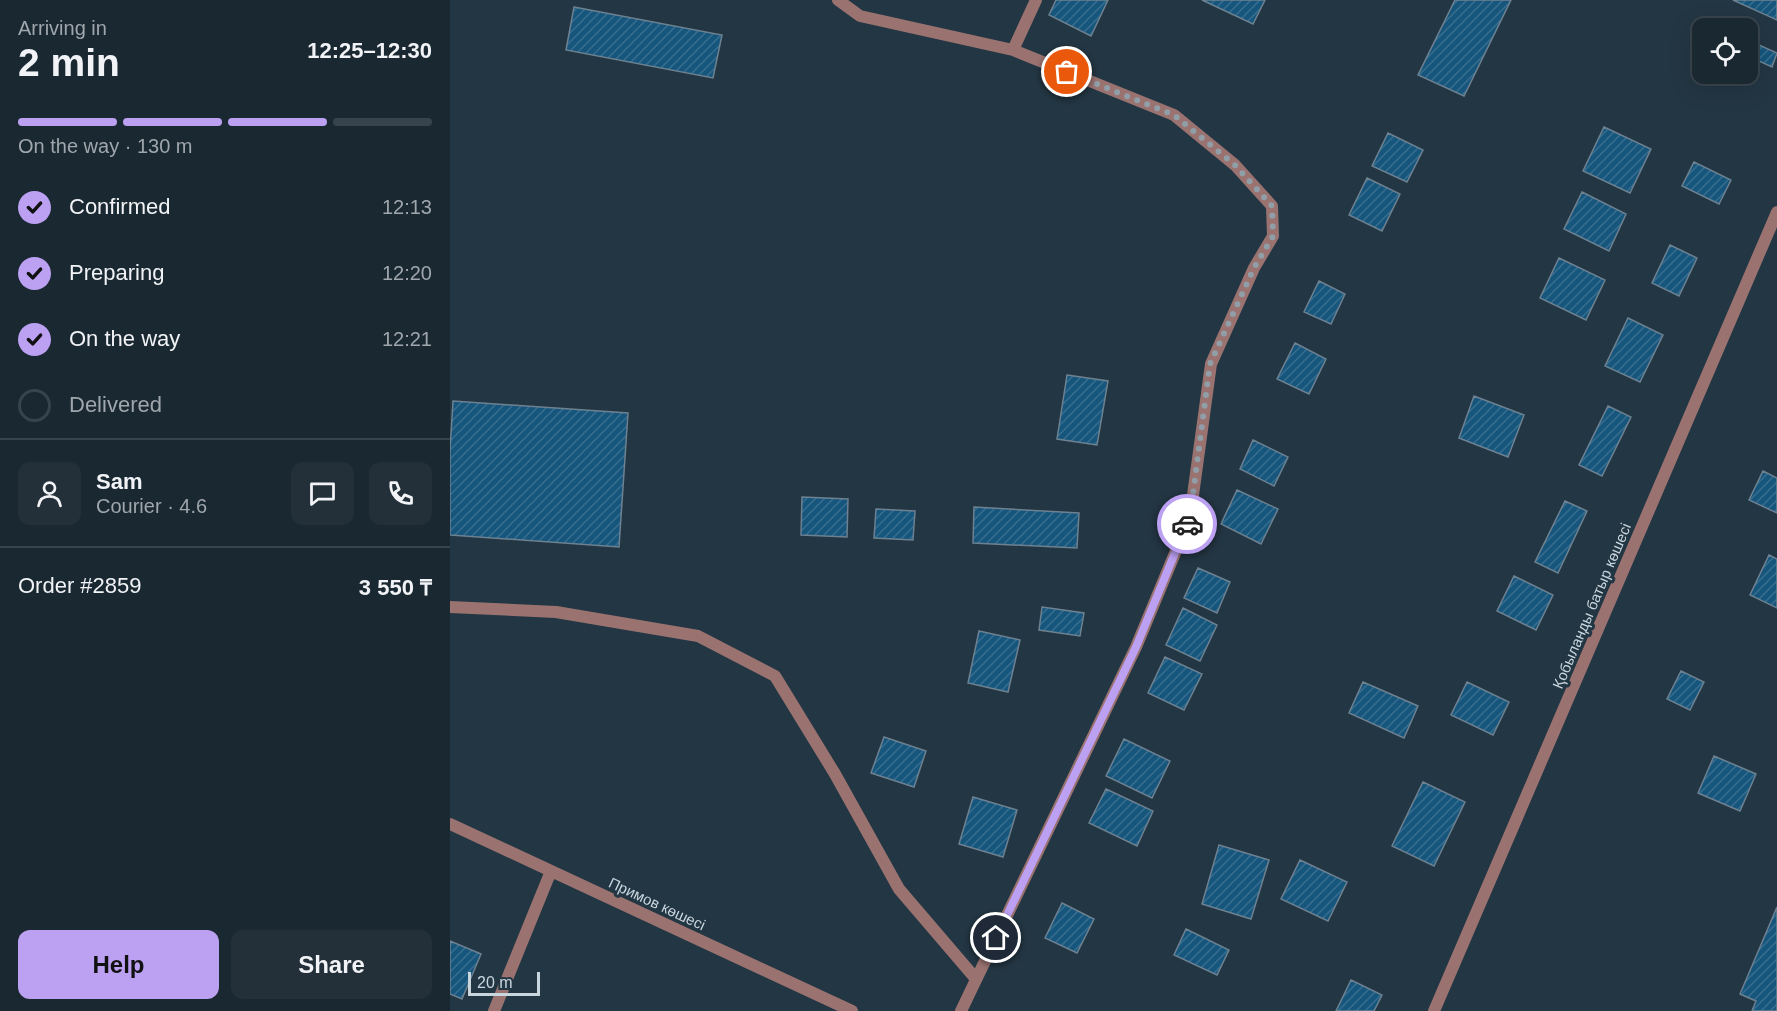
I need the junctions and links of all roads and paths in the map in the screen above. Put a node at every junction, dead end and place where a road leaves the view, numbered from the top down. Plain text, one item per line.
1 (838, 0) edge
2 (1036, 0) edge
3 (1013, 50) junction
4 (1777, 212) edge
5 (450, 607) edge
6 (450, 824) edge
7 (551, 871) junction
8 (976, 980) junction
9 (494, 1011) edge
10 (852, 1011) edge
11 (961, 1011) edge
12 (1434, 1011) edge

1 - 3 street
2 - 3 street
3 - 8 street
4 - 12 street, Қобыланды батыр көшесі
5 - 8 street
6 - 7 street, Примов көшесі
7 - 9 street
7 - 10 street, Примов көшесі
8 - 11 street

